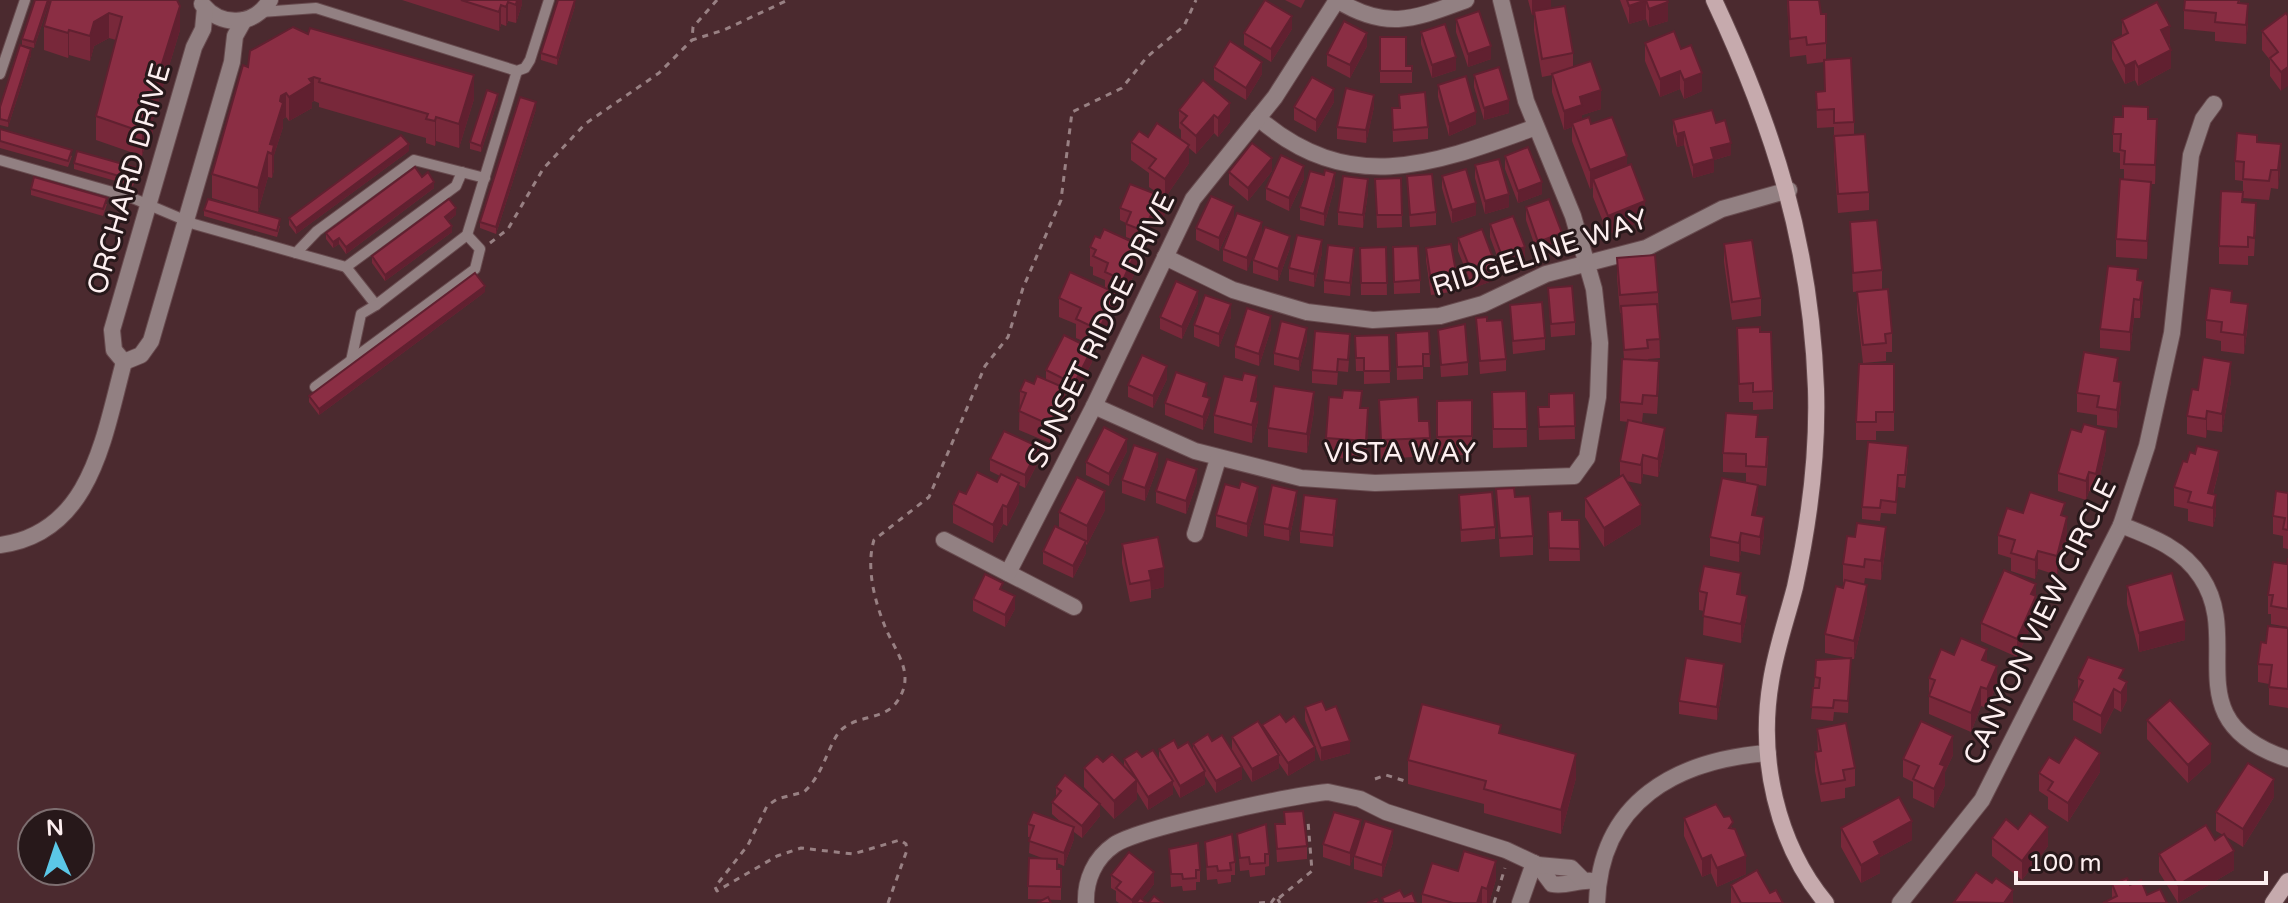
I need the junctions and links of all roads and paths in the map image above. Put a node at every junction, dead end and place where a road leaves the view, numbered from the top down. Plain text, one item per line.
1 (25, 0) edge
2 (307, 0) edge
3 (549, 0) edge
4 (717, 0) edge
5 (788, 0) edge
6 (1196, 0) edge
7 (1337, 0) edge
8 (1466, 0) edge
9 (1501, 0) edge
10 (1714, 0) edge
11 (202, 4) edge
12 (265, 6) edge
13 (316, 8) junction
14 (244, 20) junction
15 (692, 40) junction
16 (521, 69) junction
17 (0, 74) edge
18 (2214, 104) dead end
19 (1258, 118) junction
20 (1536, 127) junction
21 (0, 160) edge
22 (462, 172) junction
23 (485, 178) junction
24 (1789, 190) junction
25 (149, 204) junction
26 (186, 221) junction
27 (467, 235) junction
28 (489, 243) dead end
29 (296, 253) junction
30 (1165, 257) junction
31 (1588, 262) junction
32 (346, 267) junction
33 (376, 305) junction
34 (351, 361) junction
35 (124, 362) junction
36 (315, 387) edge
37 (1094, 406) junction
38 (1218, 459) junction
39 (2121, 525) junction
40 (1195, 534) dead end
41 (944, 540) dead end
42 (0, 545) edge
43 (1008, 573) junction
44 (1074, 607) dead end
45 (1768, 753) junction
46 (2288, 759) edge
47 (1375, 779) dead end
48 (1408, 782) dead end
49 (1308, 821) edge
50 (1506, 864) dead end
51 (1536, 864) junction
52 (1591, 881) junction
53 (2288, 881) edge
54 (1280, 901) edge
55 (1271, 902) edge
56 (888, 903) edge
57 (1086, 903) edge
58 (1259, 903) edge
59 (1494, 903) edge
60 (1520, 903) edge
61 (1597, 903) edge
62 (1826, 903) edge
63 (1900, 903) edge
64 (2273, 903) edge

1 - 17 lane
2 - 13 lane
3 - 16 lane
4 - 15 path
5 - 15 path
6 - 56 path
7 - 8 street
7 - 19 street, SUNSET RIDGE DRIVE
9 - 20 street
10 - 24 main road
11 - 14 street
11 - 25 street, ORCHARD DRIVE
12 - 13 lane
12 - 14 street
13 - 16 lane
14 - 26 street
15 - 28 path
16 - 23 lane
18 - 39 street, CANYON VIEW CIRCLE
19 - 20 street
19 - 30 street, SUNSET RIDGE DRIVE
20 - 31 street
21 - 25 lane
22 - 23 lane
22 - 29 lane
22 - 32 lane
23 - 27 lane
24 - 31 street, RIDGELINE WAY
24 - 45 main road
25 - 26 lane
25 - 35 street, ORCHARD DRIVE
26 - 29 lane
26 - 35 street
27 - 33 lane
27 - 34 lane
29 - 32 lane
30 - 31 street, RIDGELINE WAY
30 - 37 street, SUNSET RIDGE DRIVE
31 - 38 street, VISTA WAY
32 - 33 lane
33 - 34 lane
34 - 36 lane
35 - 42 street
37 - 38 street, VISTA WAY
37 - 43 street, SUNSET RIDGE DRIVE
38 - 40 street
39 - 46 street
39 - 63 street, CANYON VIEW CIRCLE
41 - 43 street
43 - 44 street
45 - 52 street
45 - 62 main road
47 - 48 path
49 - 54 path
50 - 59 path
51 - 52 street
51 - 57 street
51 - 60 street
52 - 61 street
53 - 64 main road
54 - 55 path
55 - 58 path

